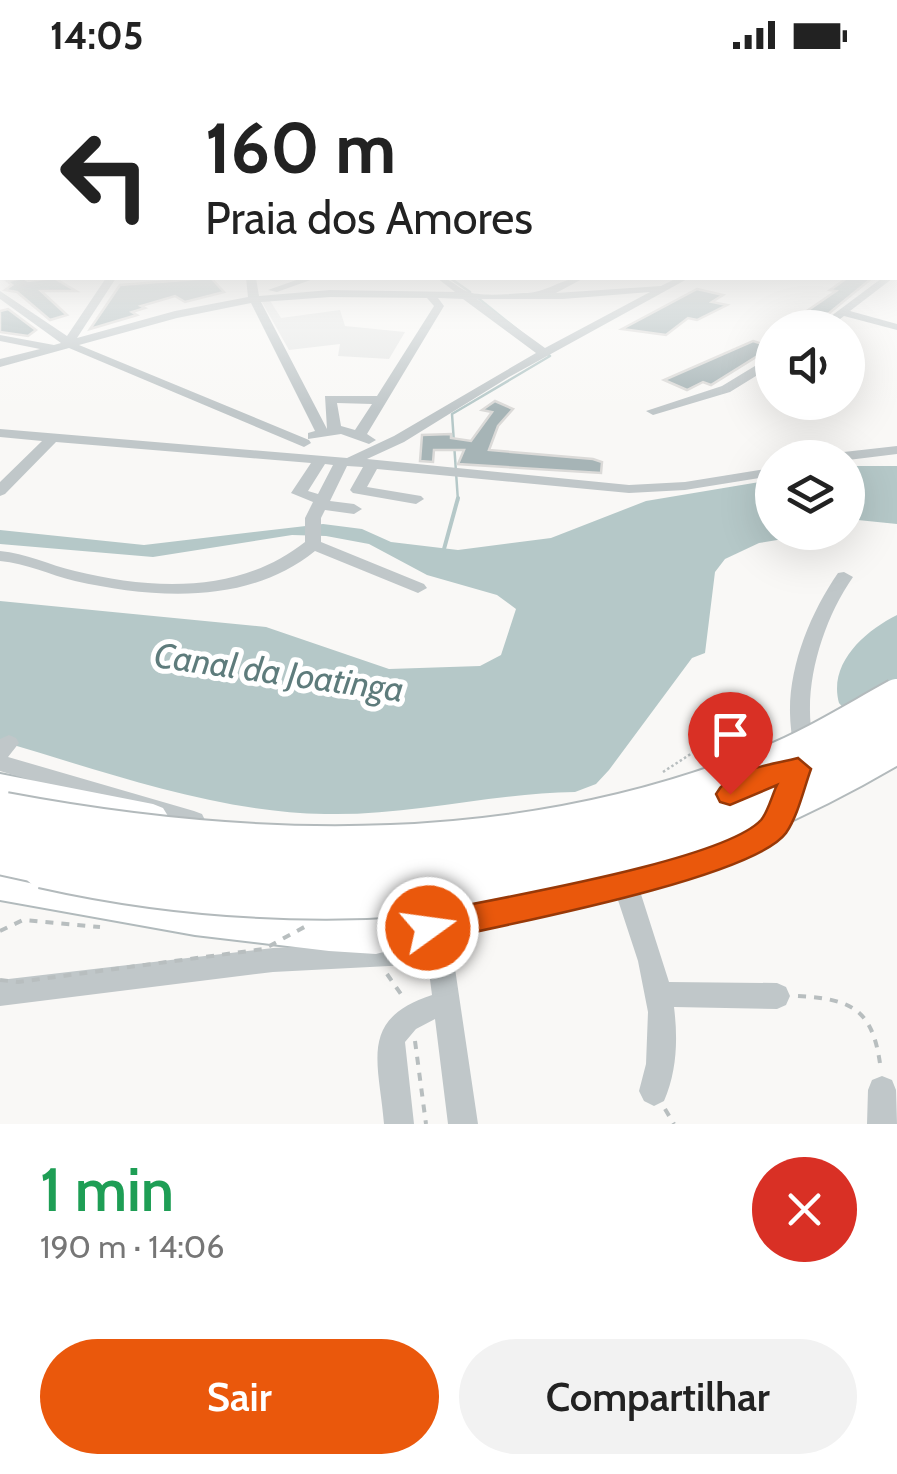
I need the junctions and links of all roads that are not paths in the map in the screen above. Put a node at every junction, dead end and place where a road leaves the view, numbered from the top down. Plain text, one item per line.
1 (26, 313) edge
2 (88, 313) edge
3 (169, 313) edge
4 (265, 313) edge
5 (435, 313) edge
6 (500, 313) edge
7 (621, 313) edge
8 (865, 318) edge
9 (897, 327) edge
10 (0, 338) edge
11 (68, 344) junction
12 (53, 348) junction
13 (550, 350) junction
14 (0, 363) edge
15 (755, 371) edge
16 (381, 400) junction
17 (653, 411) dead end
18 (329, 427) junction
19 (0, 432) edge
20 (53, 437) junction
21 (304, 443) junction
22 (897, 450) edge
23 (362, 453) junction
24 (865, 454) edge
25 (315, 460) junction
26 (755, 475) edge
27 (0, 491) edge
28 (416, 499) dead end
29 (319, 507) junction
30 (354, 509) dead end
31 (314, 541) junction
32 (0, 556) edge
33 (844, 577) dead end
34 (418, 588) dead end
35 (897, 696) edge
36 (897, 726) edge
37 (897, 746) edge
38 (3, 753) edge
39 (798, 769) junction
40 (2, 810) edge
41 (194, 820) junction
42 (344, 830) junction
43 (0, 857) edge
44 (710, 859) junction
45 (624, 884) junction
46 (0, 887) edge
47 (316, 934) junction
48 (441, 939) junction
49 (0, 994) edge
50 (662, 994) junction
51 (776, 996) road end
52 (447, 1003) junction
53 (882, 1090) road end
54 (654, 1091) dead end
55 (399, 1124) edge
56 (463, 1124) edge
57 (882, 1124) edge

1 - 11 street
2 - 11 street
3 - 11 street
4 - 18 street
5 - 16 street
6 - 13 street
7 - 13 street
8 - 9 street
10 - 12 street
11 - 12 street
11 - 21 street
12 - 14 street
13 - 23 street
15 - 17 street
16 - 18 street
16 - 23 street
18 - 21 street
18 - 23 street
19 - 20 street
20 - 25 street
20 - 27 street
21 - 25 street
22 - 24 street
23 - 25 street
23 - 26 street
23 - 28 street
23 - 29 street
25 - 29 street
29 - 30 street
29 - 31 street
31 - 32 street
31 - 34 street
33 - 39 street
35 - 40 highway, bridge
36 - 40 highway, bridge
37 - 43 highway, bridge
38 - 41 street
39 - 44 street
39 - 44 street
40 - 41 main road
41 - 42 main road
42 - 47 main road
42 - 48 street
44 - 45 street
45 - 48 street
45 - 50 street
46 - 47 main road
47 - 48 main road
48 - 49 street
48 - 52 street
50 - 51 street
50 - 54 street
52 - 55 street
52 - 56 street
53 - 57 street

